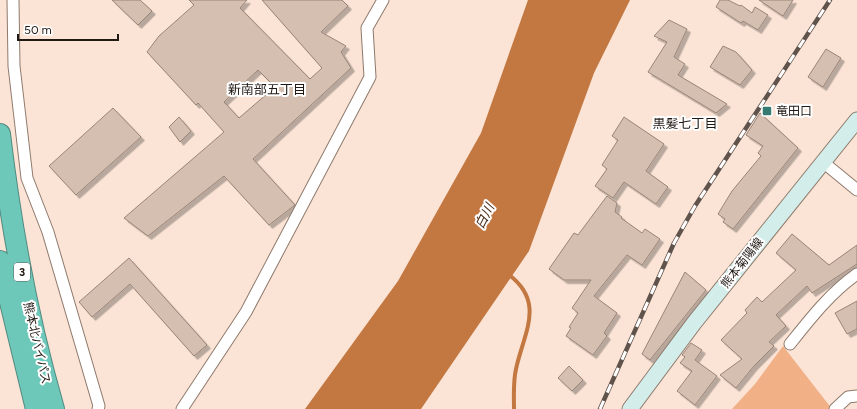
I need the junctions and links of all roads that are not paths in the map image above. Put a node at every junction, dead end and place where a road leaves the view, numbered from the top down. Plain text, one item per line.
1 (13, 0) edge
2 (383, 0) edge
3 (857, 120) edge
4 (0, 134) edge
5 (823, 162) junction
6 (857, 190) edge
7 (0, 261) edge
8 (857, 274) edge
9 (790, 344) dead end
10 (857, 396) edge
11 (36, 409) edge
12 (54, 409) edge
13 (98, 409) edge
14 (182, 409) edge
15 (630, 409) edge
16 (835, 409) edge

1 - 13 street
2 - 14 street
3 - 5 main road, 熊本菊陽線
4 - 12 highway, 熊本北バイパス / 3
5 - 6 street
5 - 15 main road, 熊本菊陽線
7 - 11 highway, 熊本北バイパス / 3
8 - 9 street
10 - 16 street

